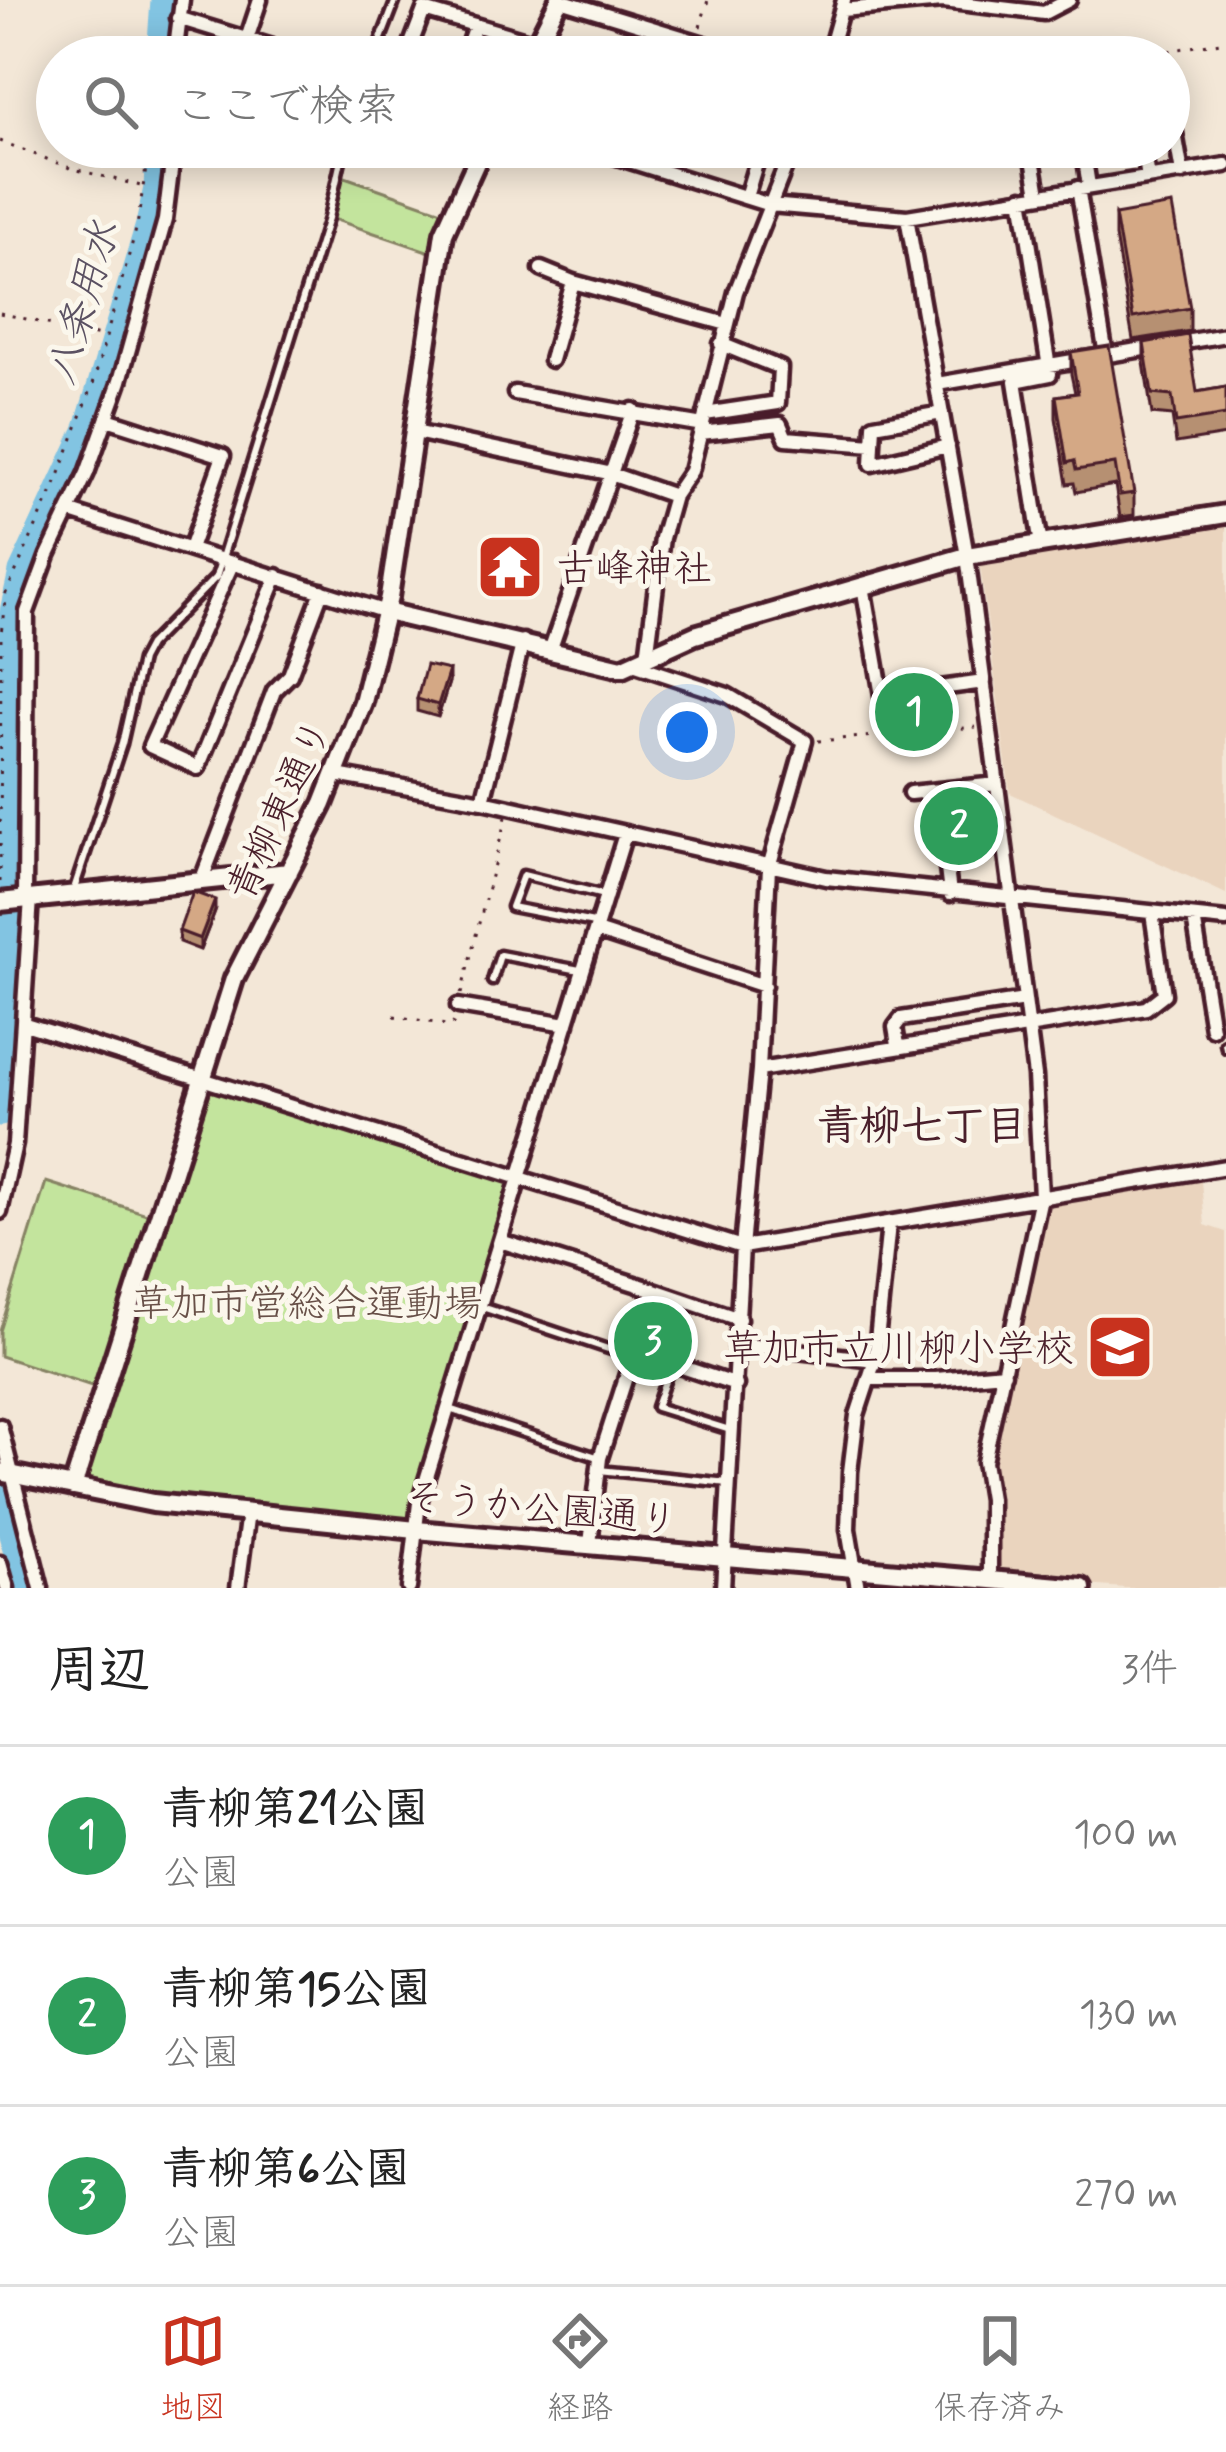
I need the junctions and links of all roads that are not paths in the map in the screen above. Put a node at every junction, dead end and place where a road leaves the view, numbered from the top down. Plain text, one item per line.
1 (182, 0) edge
2 (260, 0) edge
3 (396, 0) edge
4 (560, 0) edge
5 (1070, 0) edge
6 (843, 5) edge
7 (178, 18) junction
8 (475, 25) junction
9 (177, 36) edge
10 (237, 36) edge
11 (248, 36) edge
12 (382, 36) edge
13 (414, 36) edge
14 (471, 36) edge
15 (501, 36) edge
16 (541, 36) edge
17 (679, 36) edge
18 (834, 36) edge
19 (1226, 165) edge
20 (171, 168) edge
21 (339, 168) edge
22 (473, 168) edge
23 (653, 168) edge
24 (755, 168) edge
25 (785, 168) edge
26 (1034, 168) edge
27 (1083, 168) edge
28 (1147, 168) edge
29 (1181, 168) edge
30 (1182, 173) junction
31 (1148, 178) junction
32 (1083, 187) junction
33 (1039, 194) junction
34 (746, 197) junction
35 (1022, 197) junction
36 (770, 205) junction
37 (907, 218) junction
38 (541, 269) dead end
39 (573, 282) junction
40 (727, 324) junction
41 (1226, 335) edge
42 (721, 344) junction
43 (1106, 355) junction
44 (551, 360) dead end
45 (1048, 365) junction
46 (937, 384) junction
47 (515, 393) dead end
48 (633, 412) junction
49 (942, 413) junction
50 (107, 419) junction
51 (703, 424) junction
52 (415, 432) junction
53 (873, 445) junction
54 (948, 446) junction
55 (612, 474) junction
56 (674, 496) junction
57 (71, 512) junction
58 (1226, 514) edge
59 (1041, 544) junction
60 (190, 549) junction
61 (967, 556) junction
62 (227, 560) junction
63 (277, 576) junction
64 (862, 586) junction
65 (322, 591) junction
66 (386, 613) junction
67 (523, 641) junction
68 (551, 648) junction
69 (640, 661) junction
70 (984, 682) junction
71 (883, 696) junction
72 (888, 730) dead end
73 (336, 775) junction
74 (998, 784) junction
75 (938, 790) junction
76 (910, 794) dead end
77 (482, 801) junction
78 (625, 834) junction
79 (769, 867) junction
80 (289, 872) junction
81 (202, 879) junction
82 (73, 894) junction
83 (950, 894) junction
84 (606, 896) junction
85 (28, 898) junction
86 (1011, 900) junction
87 (0, 902) edge
88 (1152, 914) junction
89 (1194, 917) junction
90 (1226, 920) edge
91 (597, 927) junction
92 (584, 971) junction
93 (492, 981) dead end
94 (764, 986) junction
95 (1025, 1000) junction
96 (458, 1006) road end
97 (25, 1024) junction
98 (567, 1024) junction
99 (1028, 1024) junction
100 (1212, 1029) dead end
101 (898, 1046) junction
102 (759, 1070) junction
103 (201, 1077) junction
104 (1226, 1167) edge
105 (520, 1178) junction
106 (1041, 1197) junction
107 (0, 1212) edge
108 (889, 1224) junction
109 (500, 1241) junction
110 (742, 1247) junction
111 (654, 1290) junction
112 (479, 1306) junction
113 (739, 1319) junction
114 (737, 1344) junction
115 (634, 1354) junction
116 (874, 1360) junction
117 (671, 1364) junction
118 (1004, 1373) junction
119 (869, 1379) junction
120 (736, 1385) junction
121 (447, 1408) junction
122 (0, 1426) edge
123 (734, 1432) junction
124 (600, 1464) junction
125 (7, 1473) edge
126 (731, 1483) junction
127 (73, 1487) junction
128 (248, 1513) junction
129 (416, 1530) junction
130 (590, 1544) junction
131 (727, 1557) junction
132 (0, 1562) edge
133 (854, 1567) junction
134 (990, 1580) junction
135 (7, 1588) edge
136 (41, 1588) edge
137 (238, 1588) edge
138 (409, 1588) edge
139 (723, 1588) edge
140 (858, 1588) edge
141 (1082, 1588) edge

1 - 7 street
2 - 11 street
3 - 12 lane
4 - 16 street
4 - 17 street
5 - 6 street
6 - 18 street
7 - 9 street
7 - 10 street
8 - 13 street
8 - 14 street
8 - 15 street
19 - 30 street
20 - 50 street
21 - 62 lane
22 - 52 street, 青柳東通り
23 - 34 street
24 - 34 street
25 - 36 street
26 - 33 street
27 - 32 street
28 - 31 street
29 - 30 street
30 - 31 street
31 - 32 street
32 - 33 street
32 - 43 street
33 - 35 street
34 - 36 street
35 - 37 street
35 - 45 street
36 - 37 street
36 - 40 street
37 - 46 street
38 - 39 street
39 - 40 street
39 - 44 street
40 - 42 street
41 - 43 street
42 - 51 street
42 - 51 street
43 - 45 street
45 - 46 street
45 - 59 street
46 - 49 street
47 - 48 street
48 - 51 street
48 - 55 street
49 - 53 street
49 - 54 street
50 - 57 street
50 - 60 street
51 - 53 street
51 - 56 street
52 - 55 street
52 - 66 street, 青柳東通り
53 - 54 street
54 - 61 street
55 - 56 street
55 - 68 street
56 - 69 street
57 - 60 street
57 - 85 street
58 - 59 street
59 - 61 street
60 - 62 street
61 - 64 street
61 - 70 street
62 - 63 street
62 - 63 street
62 - 82 lane
63 - 65 street
64 - 69 street
64 - 71 street
65 - 66 street
65 - 81 street
66 - 67 street
66 - 73 street, 青柳東通り
67 - 68 street
67 - 77 street
68 - 69 street
69 - 79 street
70 - 71 street
70 - 74 street
71 - 72 street
73 - 77 street
73 - 80 street, 青柳東通り
74 - 75 street
74 - 86 street
75 - 76 street
75 - 83 street
77 - 78 street
78 - 79 street
78 - 84 street
79 - 83 street
79 - 94 street
80 - 81 street
80 - 103 street, 青柳東通り
81 - 82 street
82 - 85 street
83 - 86 street
84 - 91 street
84 - 91 lane
85 - 87 street
85 - 97 street
86 - 88 street
86 - 95 street
88 - 89 street
88 - 99 street
89 - 90 street
89 - 100 street
91 - 92 street
91 - 94 street
92 - 93 lane
92 - 98 street
94 - 102 street
95 - 99 street
95 - 101 street
96 - 98 street
97 - 103 street
97 - 107 street
98 - 105 street
99 - 101 street
99 - 106 street
101 - 102 street
102 - 110 street
103 - 105 street
103 - 127 street, 青柳東通り
104 - 106 street
105 - 109 street
105 - 110 street
106 - 108 street
106 - 118 street
108 - 110 street
108 - 116 street
109 - 111 street
109 - 112 street
110 - 113 street
111 - 113 street
111 - 115 street
112 - 115 lane
112 - 121 street
113 - 114 street
114 - 116 street
114 - 120 street
115 - 117 street
115 - 124 street
116 - 119 street
117 - 120 street
117 - 123 lane
118 - 119 street
118 - 134 street
119 - 133 street
120 - 123 street
121 - 124 lane
121 - 129 street
122 - 125 street
123 - 126 street
124 - 126 lane
124 - 130 street
125 - 127 street, そうか公園通り
125 - 136 street
126 - 131 street
127 - 128 street, そうか公園通り
128 - 129 street, そうか公園通り
128 - 137 street
129 - 130 street, そうか公園通り
129 - 138 street
130 - 131 street, そうか公園通り
131 - 133 street, そうか公園通り
131 - 139 street
132 - 135 street
133 - 134 street, そうか公園通り
133 - 140 street
134 - 141 street, そうか公園通り

